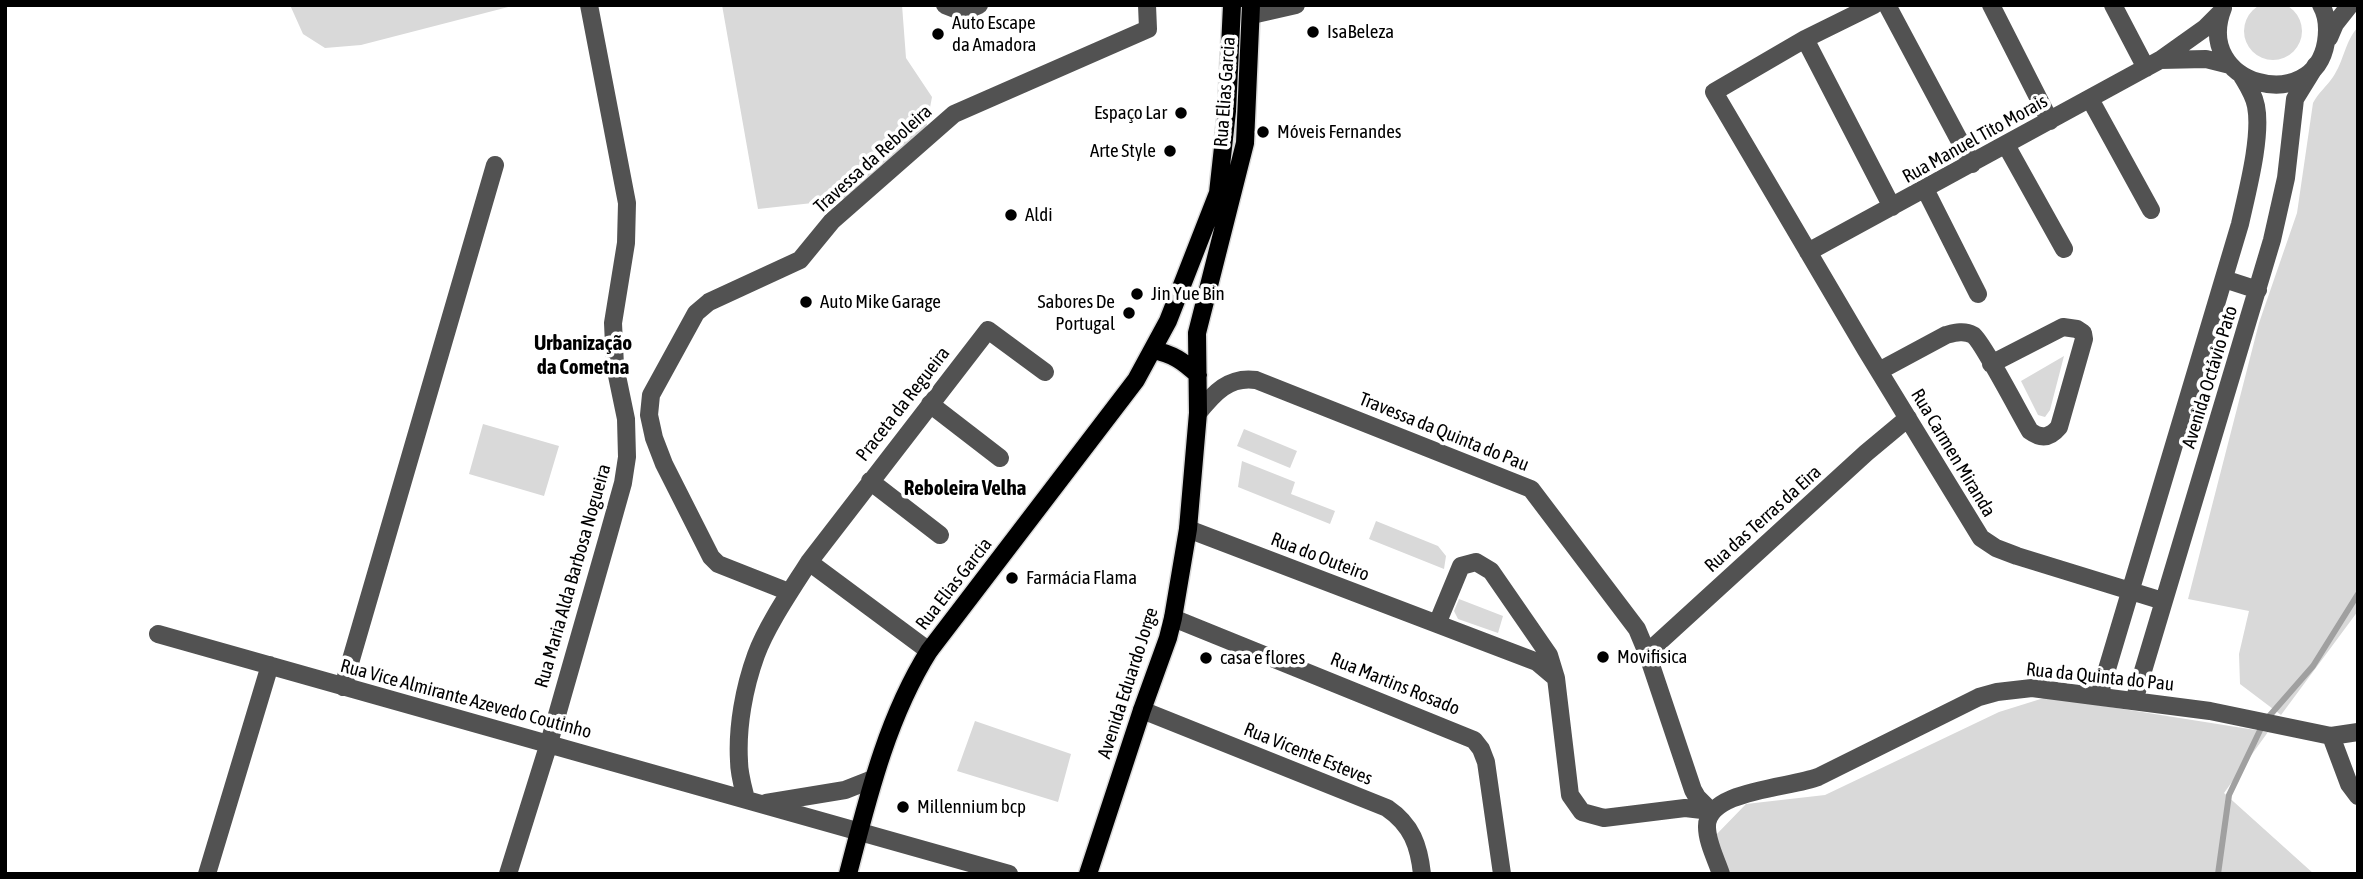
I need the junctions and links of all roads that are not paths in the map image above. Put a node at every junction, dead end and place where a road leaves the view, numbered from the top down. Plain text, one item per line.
1 (589, 5) edge
2 (945, 5) edge
3 (1147, 5) edge
4 (1232, 5) edge
5 (1297, 5) edge
6 (1874, 5) edge
7 (1887, 5) edge
8 (1991, 5) edge
9 (2113, 5) edge
10 (2321, 5) edge
11 (2350, 5) edge
12 (971, 8) edge
13 (2223, 8) edge
14 (1252, 10) edge
15 (1805, 39) junction
16 (2325, 48) junction
17 (2153, 64) junction
18 (2316, 65) junction
19 (2236, 71) junction
20 (2090, 99) junction
21 (2050, 121) junction
22 (2006, 145) junction
23 (1972, 164) junction
24 (495, 165) dead end
25 (1926, 189) junction
26 (1892, 207) junction
27 (2151, 210) dead end
28 (2064, 249) dead end
29 (1808, 253) junction
30 (2224, 279) junction
31 (2258, 290) junction
32 (1978, 294) dead end
33 (1153, 349) junction
34 (1992, 364) junction
35 (1879, 371) junction
36 (1045, 372) dead end
37 (1198, 375) junction
38 (930, 404) junction
39 (1199, 413) junction
40 (1908, 418) junction
41 (1000, 458) dead end
42 (870, 481) junction
43 (1188, 529) junction
44 (940, 535) dead end
45 (809, 562) junction
46 (2130, 590) junction
47 (789, 592) junction
48 (2163, 601) junction
49 (1172, 618) junction
50 (1437, 624) junction
51 (158, 634) dead end
52 (929, 651) junction
53 (1647, 653) junction
54 (270, 665) junction
55 (1556, 678) junction
56 (343, 687) junction
57 (2099, 696) junction
58 (2134, 701) junction
59 (1142, 710) junction
60 (2358, 732) edge
61 (2331, 736) junction
62 (549, 743) junction
63 (873, 779) junction
64 (2358, 796) edge
65 (754, 801) junction
66 (1714, 808) junction
67 (859, 832) junction
68 (207, 874) edge
69 (508, 874) edge
70 (848, 874) edge
71 (1009, 874) edge
72 (1087, 874) edge
73 (1422, 874) edge
74 (1502, 874) edge
75 (1721, 874) edge

1 - 62 street, Rua Maria Alda Barbosa Nogueira
2 - 12 street
3 - 47 street, Travessa da Reboleira
4 - 33 main road, Rua Elias Garcia
5 - 14 street
6 - 15 street
7 - 23 street
8 - 21 street
9 - 17 street
10 - 16 street
11 - 16 street, Avenida Octávio Pato
13 - 17 street, Rua Manuel Tito Morais
13 - 19 street, Avenida Octávio Pato
14 - 37 main road, Rua Elias Garcia
15 - 26 street
15 - 29 street, Rua Carmen Miranda
16 - 18 street, Avenida Octávio Pato
17 - 19 street, Rua Manuel Tito Morais
17 - 20 street, Rua Manuel Tito Morais
18 - 19 street, Rua Manuel Tito Morais
18 - 31 street, Avenida Octávio Pato
19 - 30 street, Avenida Octávio Pato
20 - 21 street, Rua Manuel Tito Morais
20 - 27 street
21 - 22 street, Rua Manuel Tito Morais
22 - 23 street, Rua Manuel Tito Morais
22 - 28 street
23 - 25 street, Rua Manuel Tito Morais
24 - 56 street
25 - 26 street, Rua Manuel Tito Morais
25 - 32 street
26 - 29 street, Rua Manuel Tito Morais
29 - 35 street, Rua Carmen Miranda
30 - 31 street
30 - 46 street, Avenida Octávio Pato
31 - 48 street, Avenida Octávio Pato
33 - 37 main road
33 - 52 main road, Rua Elias Garcia
34 - 34 street
34 - 35 street
35 - 40 street, Rua Carmen Miranda
36 - 38 street, Praceta da Regueira
37 - 39 main road, Avenida Eduardo Jorge
38 - 41 street
38 - 42 street, Praceta da Regueira
39 - 43 main road, Avenida Eduardo Jorge
39 - 53 street, Travessa da Quinta do Pau
40 - 46 street, Rua Carmen Miranda
40 - 53 street, Rua das Terras da Eira
42 - 44 street
42 - 45 street, Praceta da Regueira
43 - 49 main road, Avenida Eduardo Jorge
43 - 50 street, Rua do Outeiro
45 - 47 street, Praceta da Regueira
45 - 52 street
46 - 48 street, Rua Carmen Miranda
46 - 57 street, Avenida Octávio Pato
47 - 65 street, Praceta da Regueira
48 - 58 street, Avenida Octávio Pato
49 - 59 main road, Avenida Eduardo Jorge
49 - 74 street, Rua Martins Rosado
50 - 55 street, Rua do Outeiro
50 - 55 street
51 - 54 street, Rua Vice Almirante Azevedo Coutinho
52 - 63 main road, Rua Elias Garcia
53 - 66 street, Travessa da Quinta do Pau
54 - 56 street, Rua Vice Almirante Azevedo Coutinho
54 - 68 street
55 - 66 street
56 - 62 street, Rua Vice Almirante Azevedo Coutinho
57 - 58 street, Rua da Quinta do Pau
57 - 66 street, Rua da Quinta do Pau
58 - 61 street, Rua da Quinta do Pau
59 - 72 main road, Avenida Eduardo Jorge
59 - 73 street, Rua Vicente Esteves
60 - 61 street
61 - 64 street
62 - 65 street, Rua Vice Almirante Azevedo Coutinho
62 - 69 street, Rua Maria Alda Barbosa Nogueira
63 - 65 street, Rua Vice Almirante Azevedo Coutinho
63 - 67 main road, Rua Elias Garcia
65 - 67 street, Rua Vice Almirante Azevedo Coutinho
66 - 75 street
67 - 70 main road, Rua Elias Garcia
67 - 71 street, Rua Vice Almirante Azevedo Coutinho

